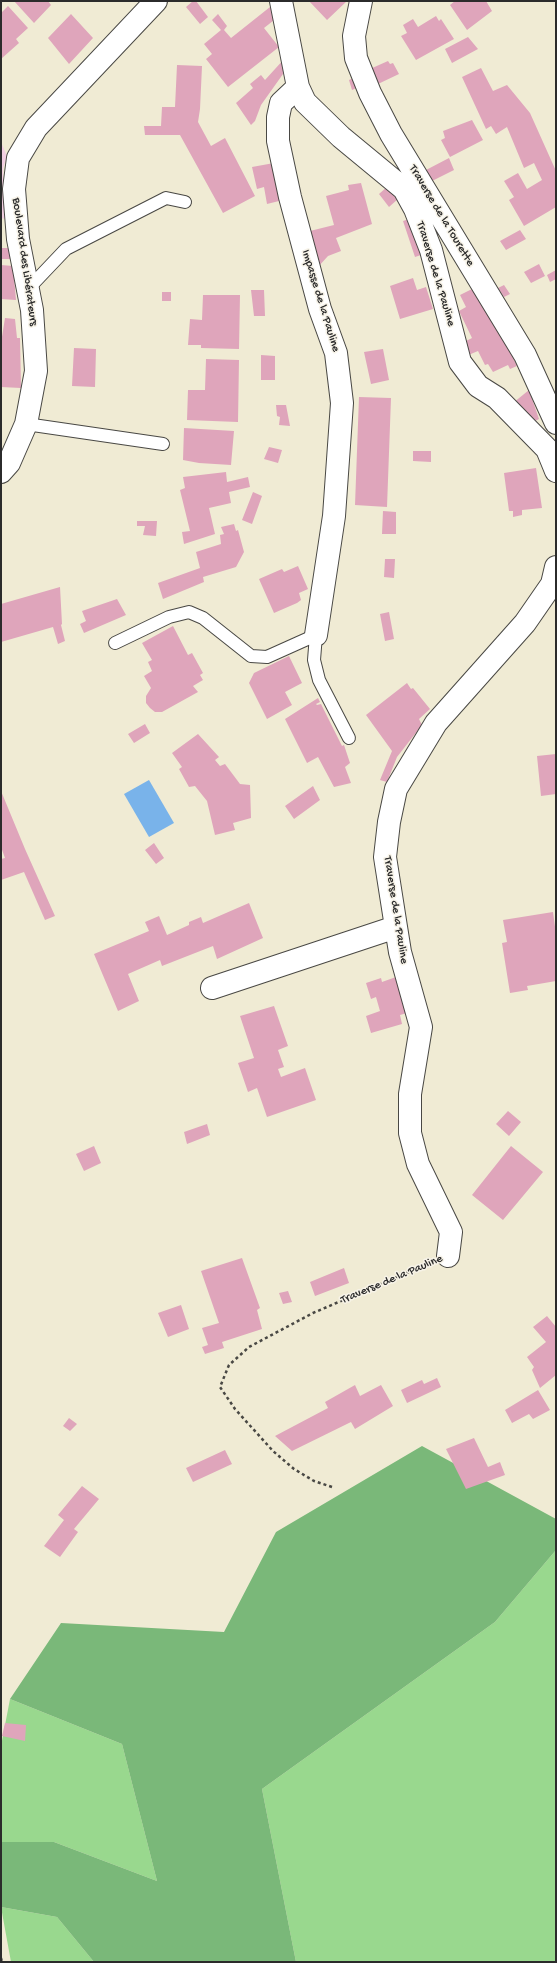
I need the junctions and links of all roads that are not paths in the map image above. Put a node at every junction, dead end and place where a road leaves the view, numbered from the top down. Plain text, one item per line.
1 (156, 1) edge
2 (281, 1) edge
3 (361, 1) edge
4 (298, 87) junction
5 (185, 202) dead end
6 (28, 289) junction
7 (556, 423) edge
8 (26, 424) junction
9 (163, 444) dead end
10 (556, 471) edge
11 (1, 472) edge
12 (556, 568) edge
13 (316, 635) junction
14 (115, 643) dead end
15 (349, 738) dead end
16 (396, 927) junction
17 (212, 988) dead end
18 (448, 1256) road end

1 - 6 street, Boulevard des Libérateurs
2 - 4 street
3 - 7 street, Traverse de la Tourette
4 - 10 street, Traverse de la Pauline
4 - 13 street, Impasse de la Pauline
5 - 6 lane
6 - 8 street, Boulevard des Libérateurs
8 - 9 lane
8 - 11 street, Boulevard des Libérateurs
12 - 16 street, Traverse de la Pauline
13 - 14 lane
13 - 15 lane
16 - 17 street
16 - 18 street, Traverse de la Pauline

